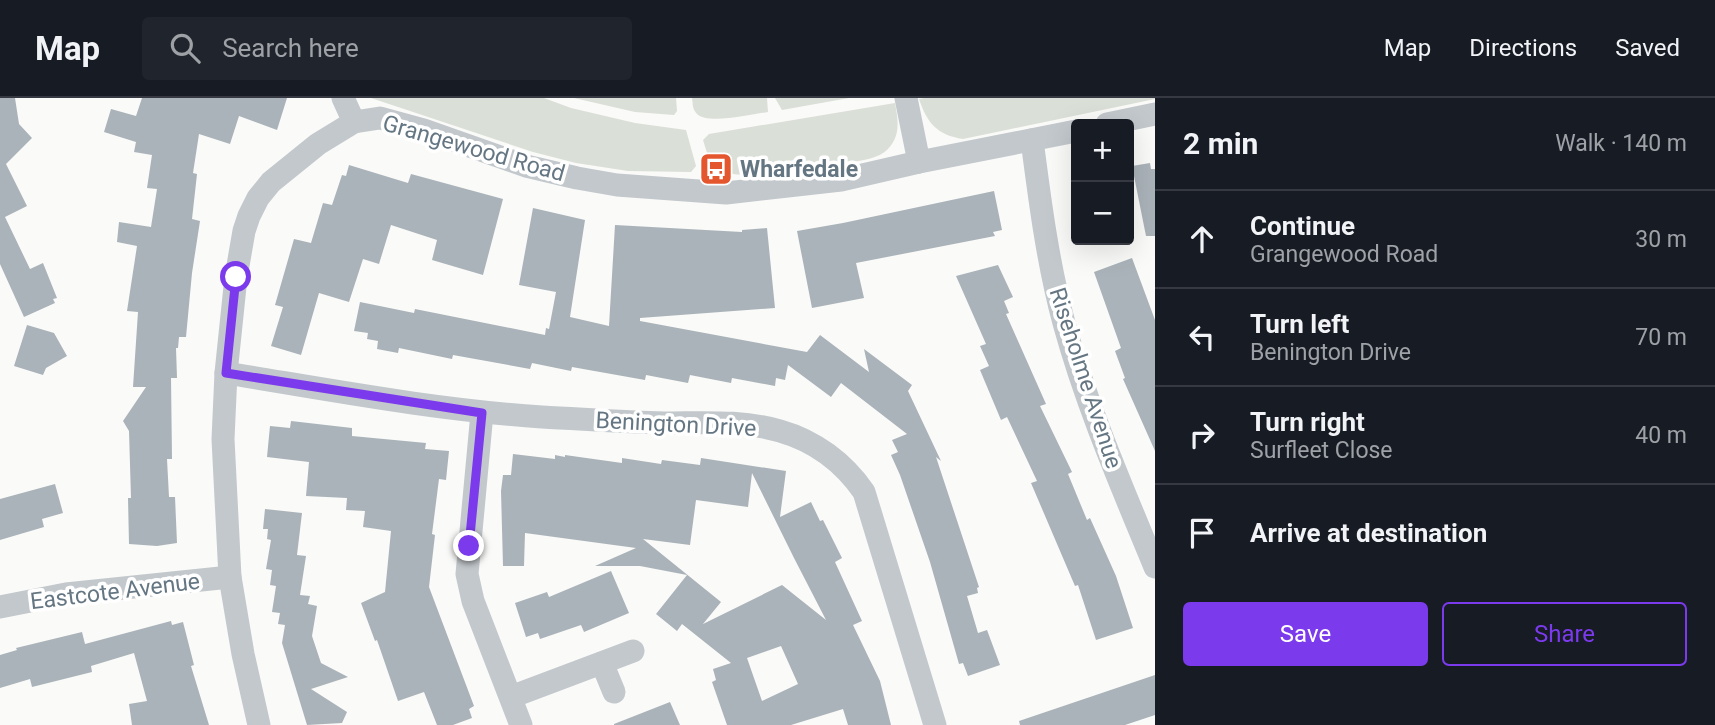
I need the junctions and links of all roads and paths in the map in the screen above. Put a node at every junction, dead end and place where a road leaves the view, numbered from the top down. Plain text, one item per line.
1 (343, 98) edge
2 (906, 98) edge
3 (1155, 114) edge
4 (1131, 119) edge
5 (354, 122) junction
6 (1071, 132) edge
7 (1031, 140) junction
8 (919, 162) junction
9 (226, 373) junction
10 (482, 413) junction
11 (1155, 567) edge
12 (230, 577) junction
13 (0, 607) edge
14 (633, 651) dead end
15 (602, 663) junction
16 (614, 692) dead end
17 (511, 697) junction
18 (259, 725) edge
19 (521, 725) edge
20 (934, 725) edge

1 - 5 street
2 - 8 street
3 - 4 street
5 - 8 street, Grangewood Road
5 - 9 street, Grangewood Road
6 - 7 street, Grangewood Road
7 - 8 street, Grangewood Road
7 - 11 street, Riseholme Avenue
9 - 10 street, Benington Drive
9 - 12 street, Grangewood Road
10 - 17 street
10 - 20 street, Benington Drive
12 - 13 street, Eastcote Avenue
12 - 18 street, Grangewood Road
14 - 15 street
15 - 16 street
15 - 17 street
17 - 19 street

